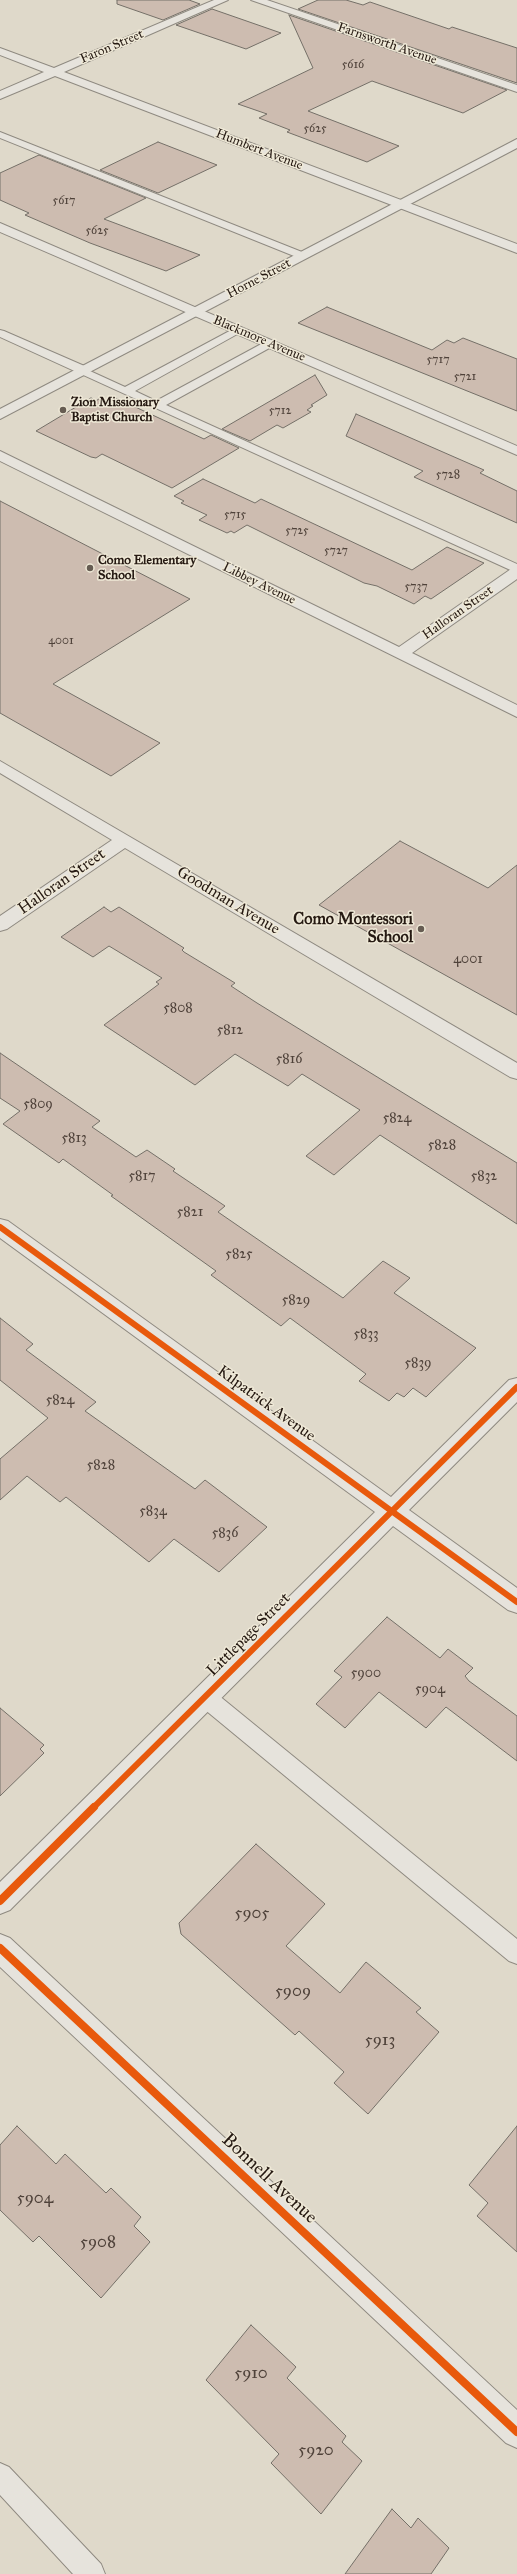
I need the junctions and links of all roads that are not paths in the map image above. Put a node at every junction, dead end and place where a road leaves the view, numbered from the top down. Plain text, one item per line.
1 (223, 0) edge
2 (256, 0) edge
3 (0, 51) edge
4 (54, 72) junction
5 (517, 89) edge
6 (0, 95) edge
7 (0, 135) edge
8 (517, 143) edge
9 (400, 204) junction
10 (0, 227) edge
11 (517, 249) edge
12 (303, 256) junction
13 (196, 312) junction
14 (237, 330) junction
15 (0, 333) edge
16 (269, 344) junction
17 (84, 371) junction
18 (126, 391) junction
19 (157, 405) junction
20 (0, 415) edge
21 (517, 451) edge
22 (0, 455) edge
23 (517, 569) edge
24 (517, 572) edge
25 (400, 654) junction
26 (517, 712) edge
27 (0, 766) edge
28 (124, 840) junction
29 (0, 925) edge
30 (517, 1072) edge
31 (0, 1227) edge
32 (517, 1387) edge
33 (392, 1512) junction
34 (517, 1602) edge
35 (205, 1697) junction
36 (0, 1901) edge
37 (0, 1948) edge
38 (517, 1953) edge
39 (517, 2432) edge
40 (0, 2476) edge
41 (91, 2574) edge

1 - 4 street, Faron Street
2 - 5 street, Farnsworth Avenue
3 - 4 street, Humbert Avenue
4 - 6 street, Faron Street
4 - 9 street, Humbert Avenue
7 - 12 lane
8 - 9 street, Horne Street
9 - 11 street, Humbert Avenue
9 - 12 street, Horne Street
10 - 13 street, Blackmore Avenue
12 - 13 street, Horne Street
13 - 14 street, Blackmore Avenue
13 - 17 street, Horne Street
14 - 16 street, Blackmore Avenue
14 - 18 lane
15 - 17 lane
16 - 19 lane
16 - 21 street, Blackmore Avenue
17 - 18 lane
17 - 20 street, Horne Street
18 - 19 lane
19 - 23 lane
22 - 25 street, Libbey Avenue
24 - 25 street, Halloran Street
25 - 26 street, Libbey Avenue
27 - 28 street, Goodman Avenue
28 - 29 street, Halloran Street
28 - 30 street, Goodman Avenue
31 - 33 street, Kilpatrick Avenue
32 - 33 street, Littlepage Street
33 - 34 street, Kilpatrick Avenue
33 - 35 street, Littlepage Street
35 - 36 street, Littlepage Street
35 - 38 lane
37 - 39 street, Bonnell Avenue
40 - 41 lane

